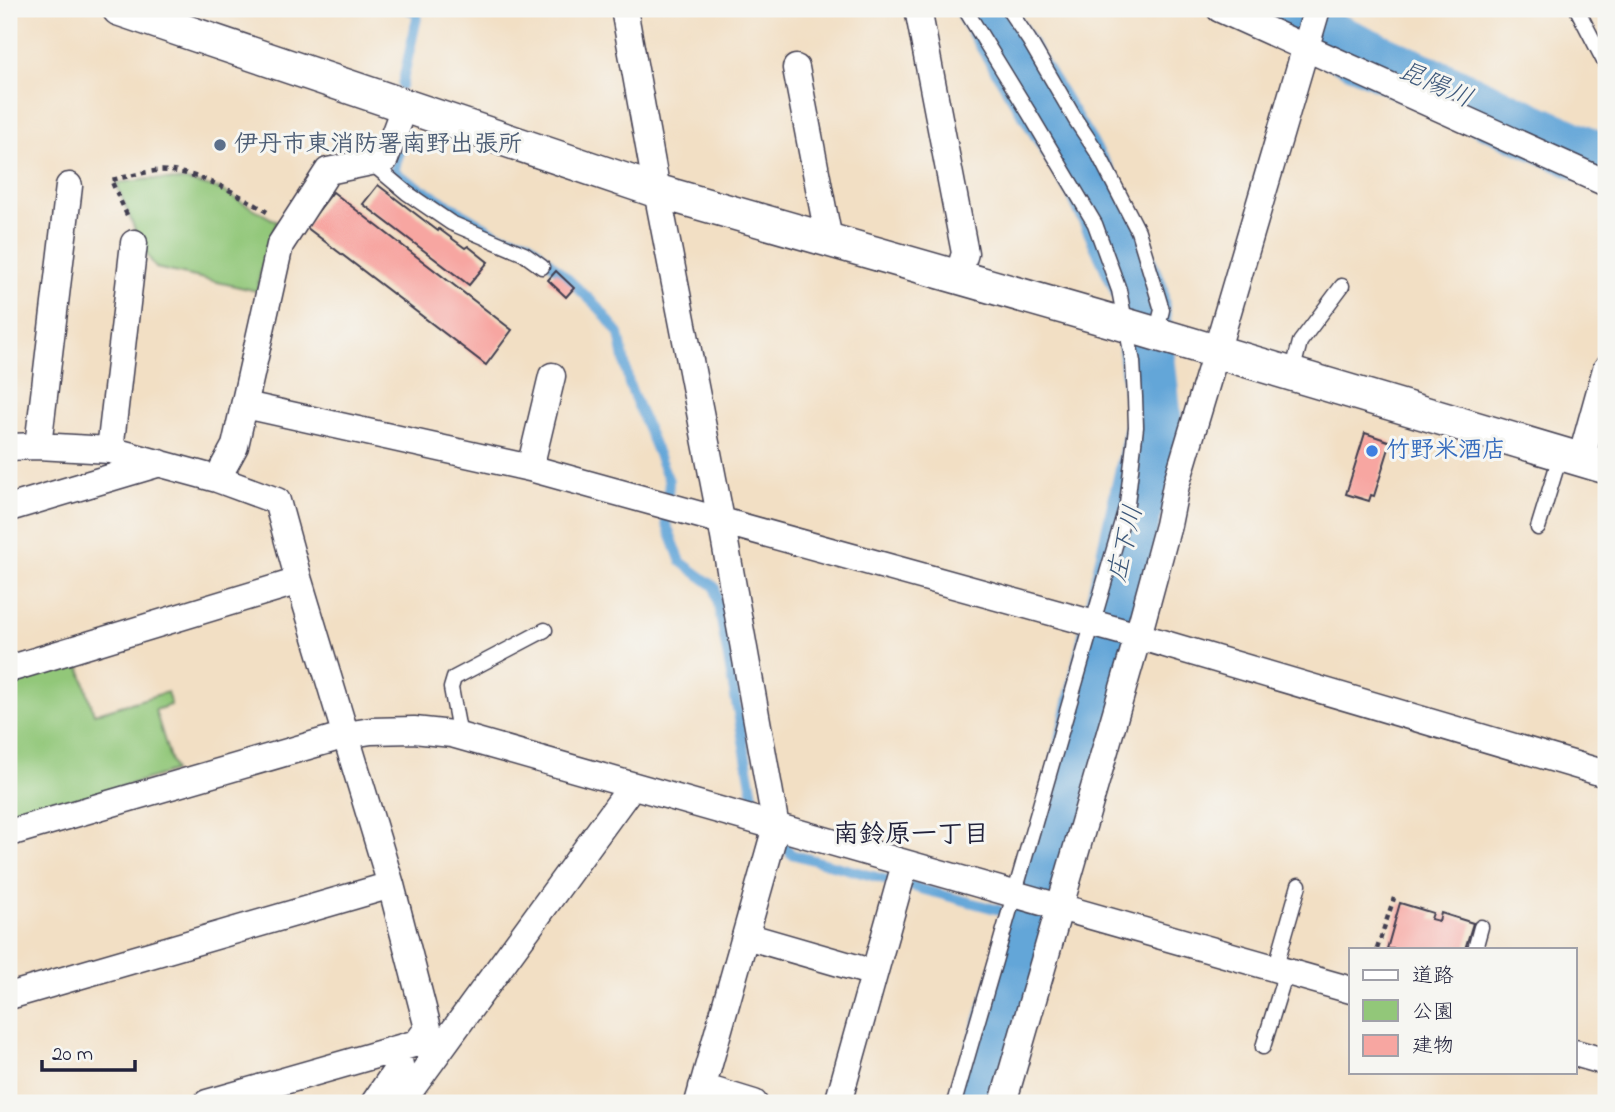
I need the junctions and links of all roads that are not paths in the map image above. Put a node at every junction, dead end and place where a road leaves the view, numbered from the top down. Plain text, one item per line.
1 (119, 9) edge
2 (624, 9) edge
3 (918, 9) edge
4 (965, 9) edge
5 (1008, 9) edge
6 (1220, 9) edge
7 (1577, 9) edge
8 (1311, 29) edge
9 (1606, 65) edge
10 (803, 75) dead end
11 (405, 105) junction
12 (370, 162) junction
13 (1606, 183) edge
14 (69, 186) dead end
15 (657, 191) junction
16 (829, 240) junction
17 (134, 243) road end
18 (542, 267) dead end
19 (958, 277) junction
20 (1342, 286) dead end
21 (1142, 330) junction
22 (1216, 352) junction
23 (1606, 369) edge
24 (1292, 373) junction
25 (552, 376) dead end
26 (245, 405) junction
27 (38, 446) junction
28 (9, 447) edge
29 (110, 450) junction
30 (1583, 459) edge
31 (162, 463) junction
32 (530, 468) junction
33 (217, 479) junction
34 (9, 508) edge
35 (721, 520) junction
36 (1538, 527) dead end
37 (299, 581) junction
38 (1092, 623) junction
39 (545, 630) dead end
40 (1138, 636) junction
41 (9, 669) edge
42 (346, 735) junction
43 (460, 736) junction
44 (1606, 774) edge
45 (632, 786) junction
46 (776, 827) junction
47 (9, 833) edge
48 (905, 864) junction
49 (391, 884) junction
50 (1299, 885) dead end
51 (1016, 895) junction
52 (1053, 906) junction
53 (1481, 927) dead end
54 (746, 936) junction
55 (1475, 948) edge
56 (1280, 970) junction
57 (874, 973) junction
58 (1349, 989) edge
59 (9, 996) edge
60 (1263, 1047) dead end
61 (395, 1049) junction
62 (1576, 1053) edge
63 (1606, 1062) edge
64 (700, 1095) edge
65 (207, 1103) edge
66 (374, 1103) edge
67 (401, 1103) edge
68 (754, 1103) edge
69 (838, 1103) edge
70 (954, 1103) edge
71 (1004, 1103) edge

1 - 11 street
2 - 15 street
3 - 19 street
4 - 21 lane
5 - 21 lane
6 - 8 street
7 - 9 lane
8 - 13 street
8 - 22 street
10 - 16 street
11 - 12 street
11 - 15 street
12 - 18 lane
12 - 26 street
14 - 27 street
15 - 16 street
15 - 35 street
16 - 19 street
17 - 29 street
19 - 21 street
20 - 24 lane
21 - 22 street
21 - 38 lane
22 - 24 street
22 - 40 street
23 - 30 street
24 - 30 street
25 - 32 street
26 - 32 street
26 - 33 street
27 - 28 street
27 - 29 street
29 - 31 street
30 - 36 lane
31 - 33 street
31 - 34 street
32 - 35 street
33 - 37 street
35 - 38 street
35 - 46 street
37 - 41 street
37 - 42 street
38 - 40 street
38 - 51 lane
39 - 43 lane
40 - 44 street
40 - 52 street
42 - 43 street
42 - 47 street
42 - 49 street
43 - 45 street
45 - 46 street
45 - 67 street
46 - 48 street
46 - 54 street
48 - 51 street
48 - 57 street
49 - 59 street
49 - 61 street
50 - 56 lane
51 - 52 street
51 - 70 lane
52 - 56 street
52 - 71 street
53 - 55 lane
54 - 57 street
54 - 64 street
56 - 58 street
56 - 60 lane
57 - 69 street
61 - 65 street
61 - 66 street
62 - 63 street
64 - 68 street

